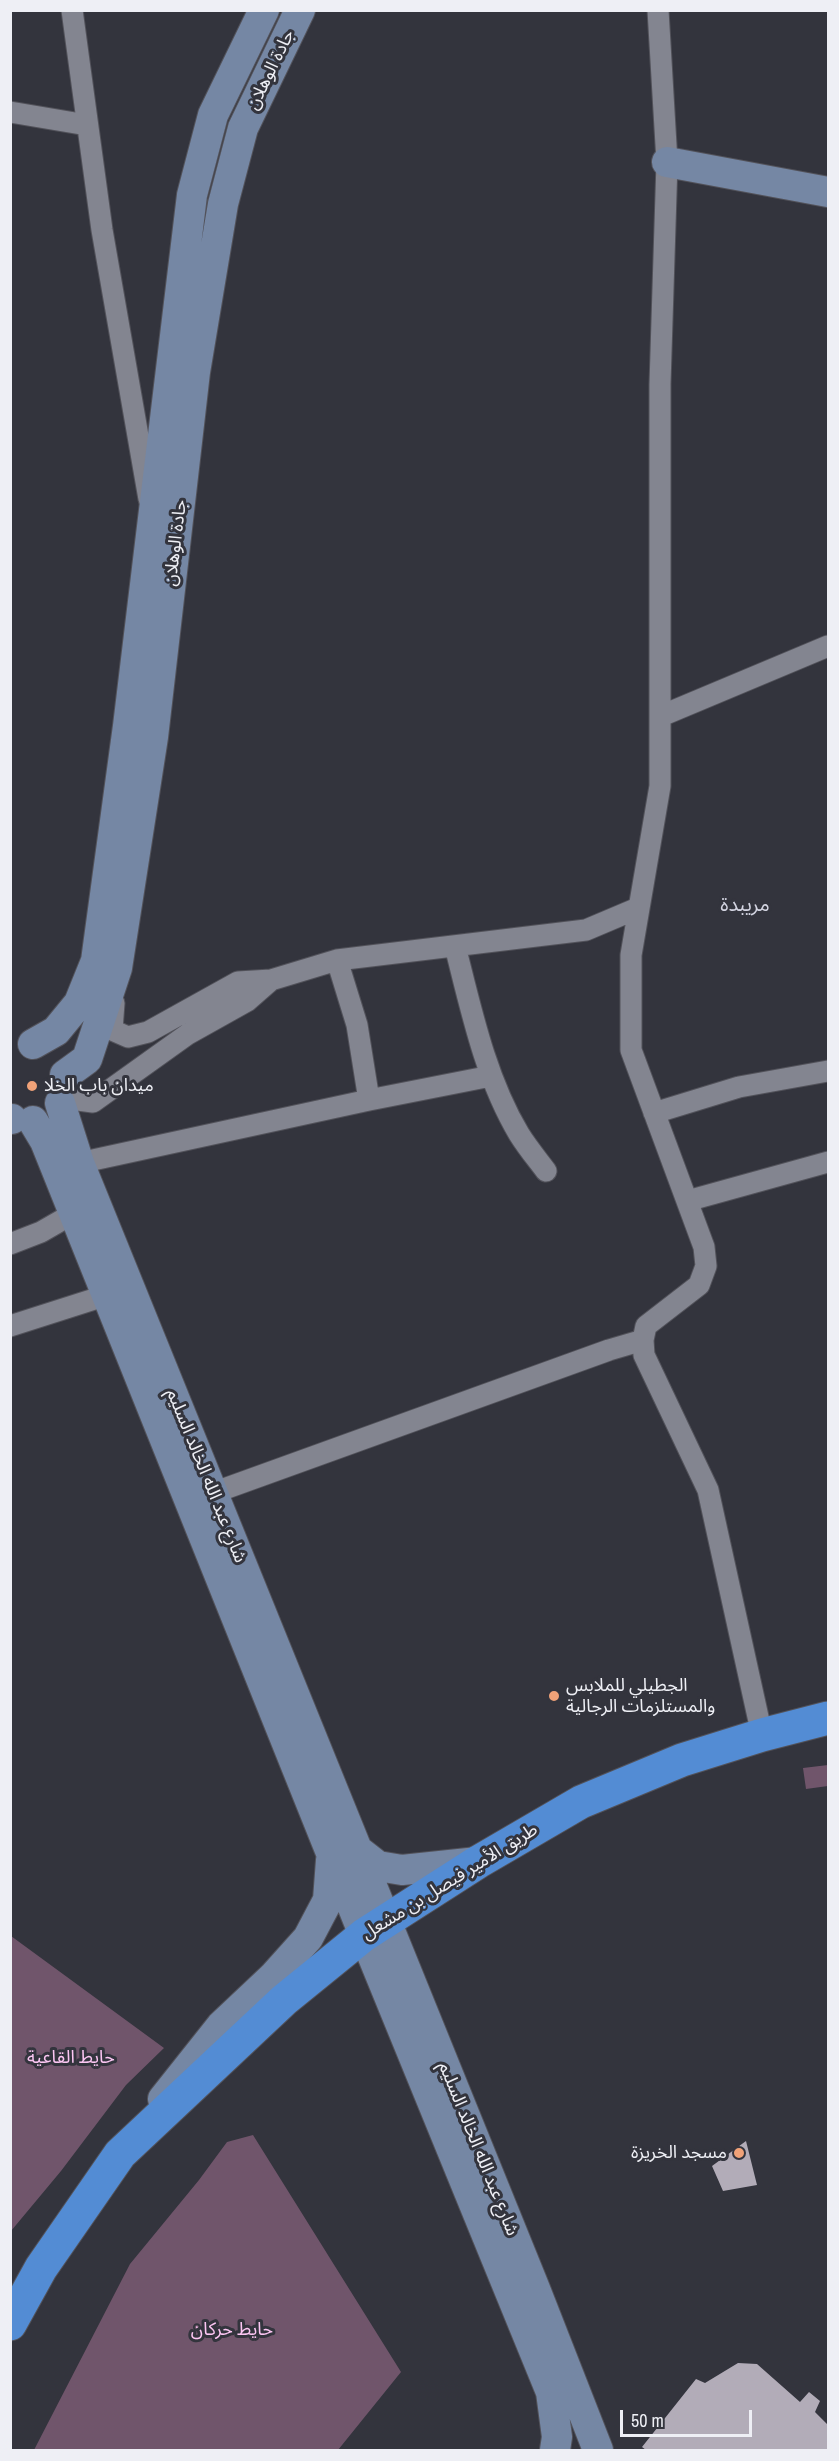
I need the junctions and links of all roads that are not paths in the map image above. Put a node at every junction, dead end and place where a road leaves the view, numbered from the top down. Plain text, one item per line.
1 (72, 10) edge
2 (264, 10) edge
3 (300, 10) edge
4 (658, 10) edge
5 (10, 112) edge
6 (87, 125) junction
7 (667, 162) junction
8 (828, 192) edge
9 (153, 520) junction
10 (828, 646) edge
11 (661, 716) junction
12 (638, 908) junction
13 (455, 945) junction
14 (337, 960) junction
15 (117, 968) junction
16 (271, 980) junction
17 (18, 1044) edge
18 (828, 1071) edge
19 (491, 1076) junction
20 (63, 1092) junction
21 (369, 1100) junction
22 (654, 1113) junction
23 (17, 1119) edge
24 (828, 1162) edge
25 (79, 1163) junction
26 (546, 1172) dead end
27 (687, 1201) junction
28 (74, 1213) junction
29 (10, 1244) edge
30 (107, 1295) junction
31 (10, 1326) edge
32 (643, 1340) junction
33 (213, 1493) junction
34 (828, 1718) edge
35 (762, 1735) junction
36 (344, 1851) junction
37 (478, 1862) junction
38 (374, 1928) junction
39 (414, 2025) junction
40 (120, 2154) junction
41 (10, 2324) edge
42 (551, 2392) junction
43 (555, 2451) edge
44 (569, 2451) edge
45 (598, 2451) edge

1 - 6 street
2 - 9 street, جادة الوهلان
3 - 15 street, جادة الوهلان
4 - 7 street
5 - 6 street
6 - 9 street
7 - 8 street
7 - 11 street
9 - 17 street, جادة الوهلان
10 - 11 street
11 - 12 street
12 - 13 street
12 - 22 street
13 - 14 street
13 - 19 street
14 - 16 street
14 - 21 street
15 - 16 street
15 - 20 street, جادة الوهلان
16 - 20 street
17 - 20 street, شارع عبد الله الخالد السليم
18 - 22 street
19 - 21 street
19 - 26 street
20 - 23 street, جادة الوهلان
20 - 25 street, شارع عبد الله الخالد السليم
21 - 25 street
22 - 27 street
23 - 28 street, شارع عبد الله الخالد السليم
24 - 27 street
25 - 33 street, شارع عبد الله الخالد السليم
27 - 32 street
28 - 29 street
28 - 30 street, شارع عبد الله الخالد السليم
30 - 31 street
30 - 36 street, شارع عبد الله الخالد السليم
32 - 33 street
32 - 35 street
33 - 36 street, شارع عبد الله الخالد السليم
34 - 35 highway, طريق الأمير فيصل بن مشعل
35 - 37 highway, طريق الأمير فيصل بن مشعل
36 - 37 street
36 - 38 street, شارع عبد الله الخالد السليم
36 - 40 street, شارع عبد الله الخالد السليم
37 - 38 highway, طريق الأمير فيصل بن مشعل
38 - 39 street, شارع عبد الله الخالد السليم
38 - 40 highway, طريق الأمير فيصل بن مشعل
39 - 42 street, شارع عبد الله الخالد السليم
39 - 45 street, شارع عبد الله الخالد السليم
40 - 41 highway, طريق الأمير فيصل بن مشعل
42 - 43 street, شارع عبد الله الخالد السليم
42 - 44 street, شارع عبد الله الخالد السليم

